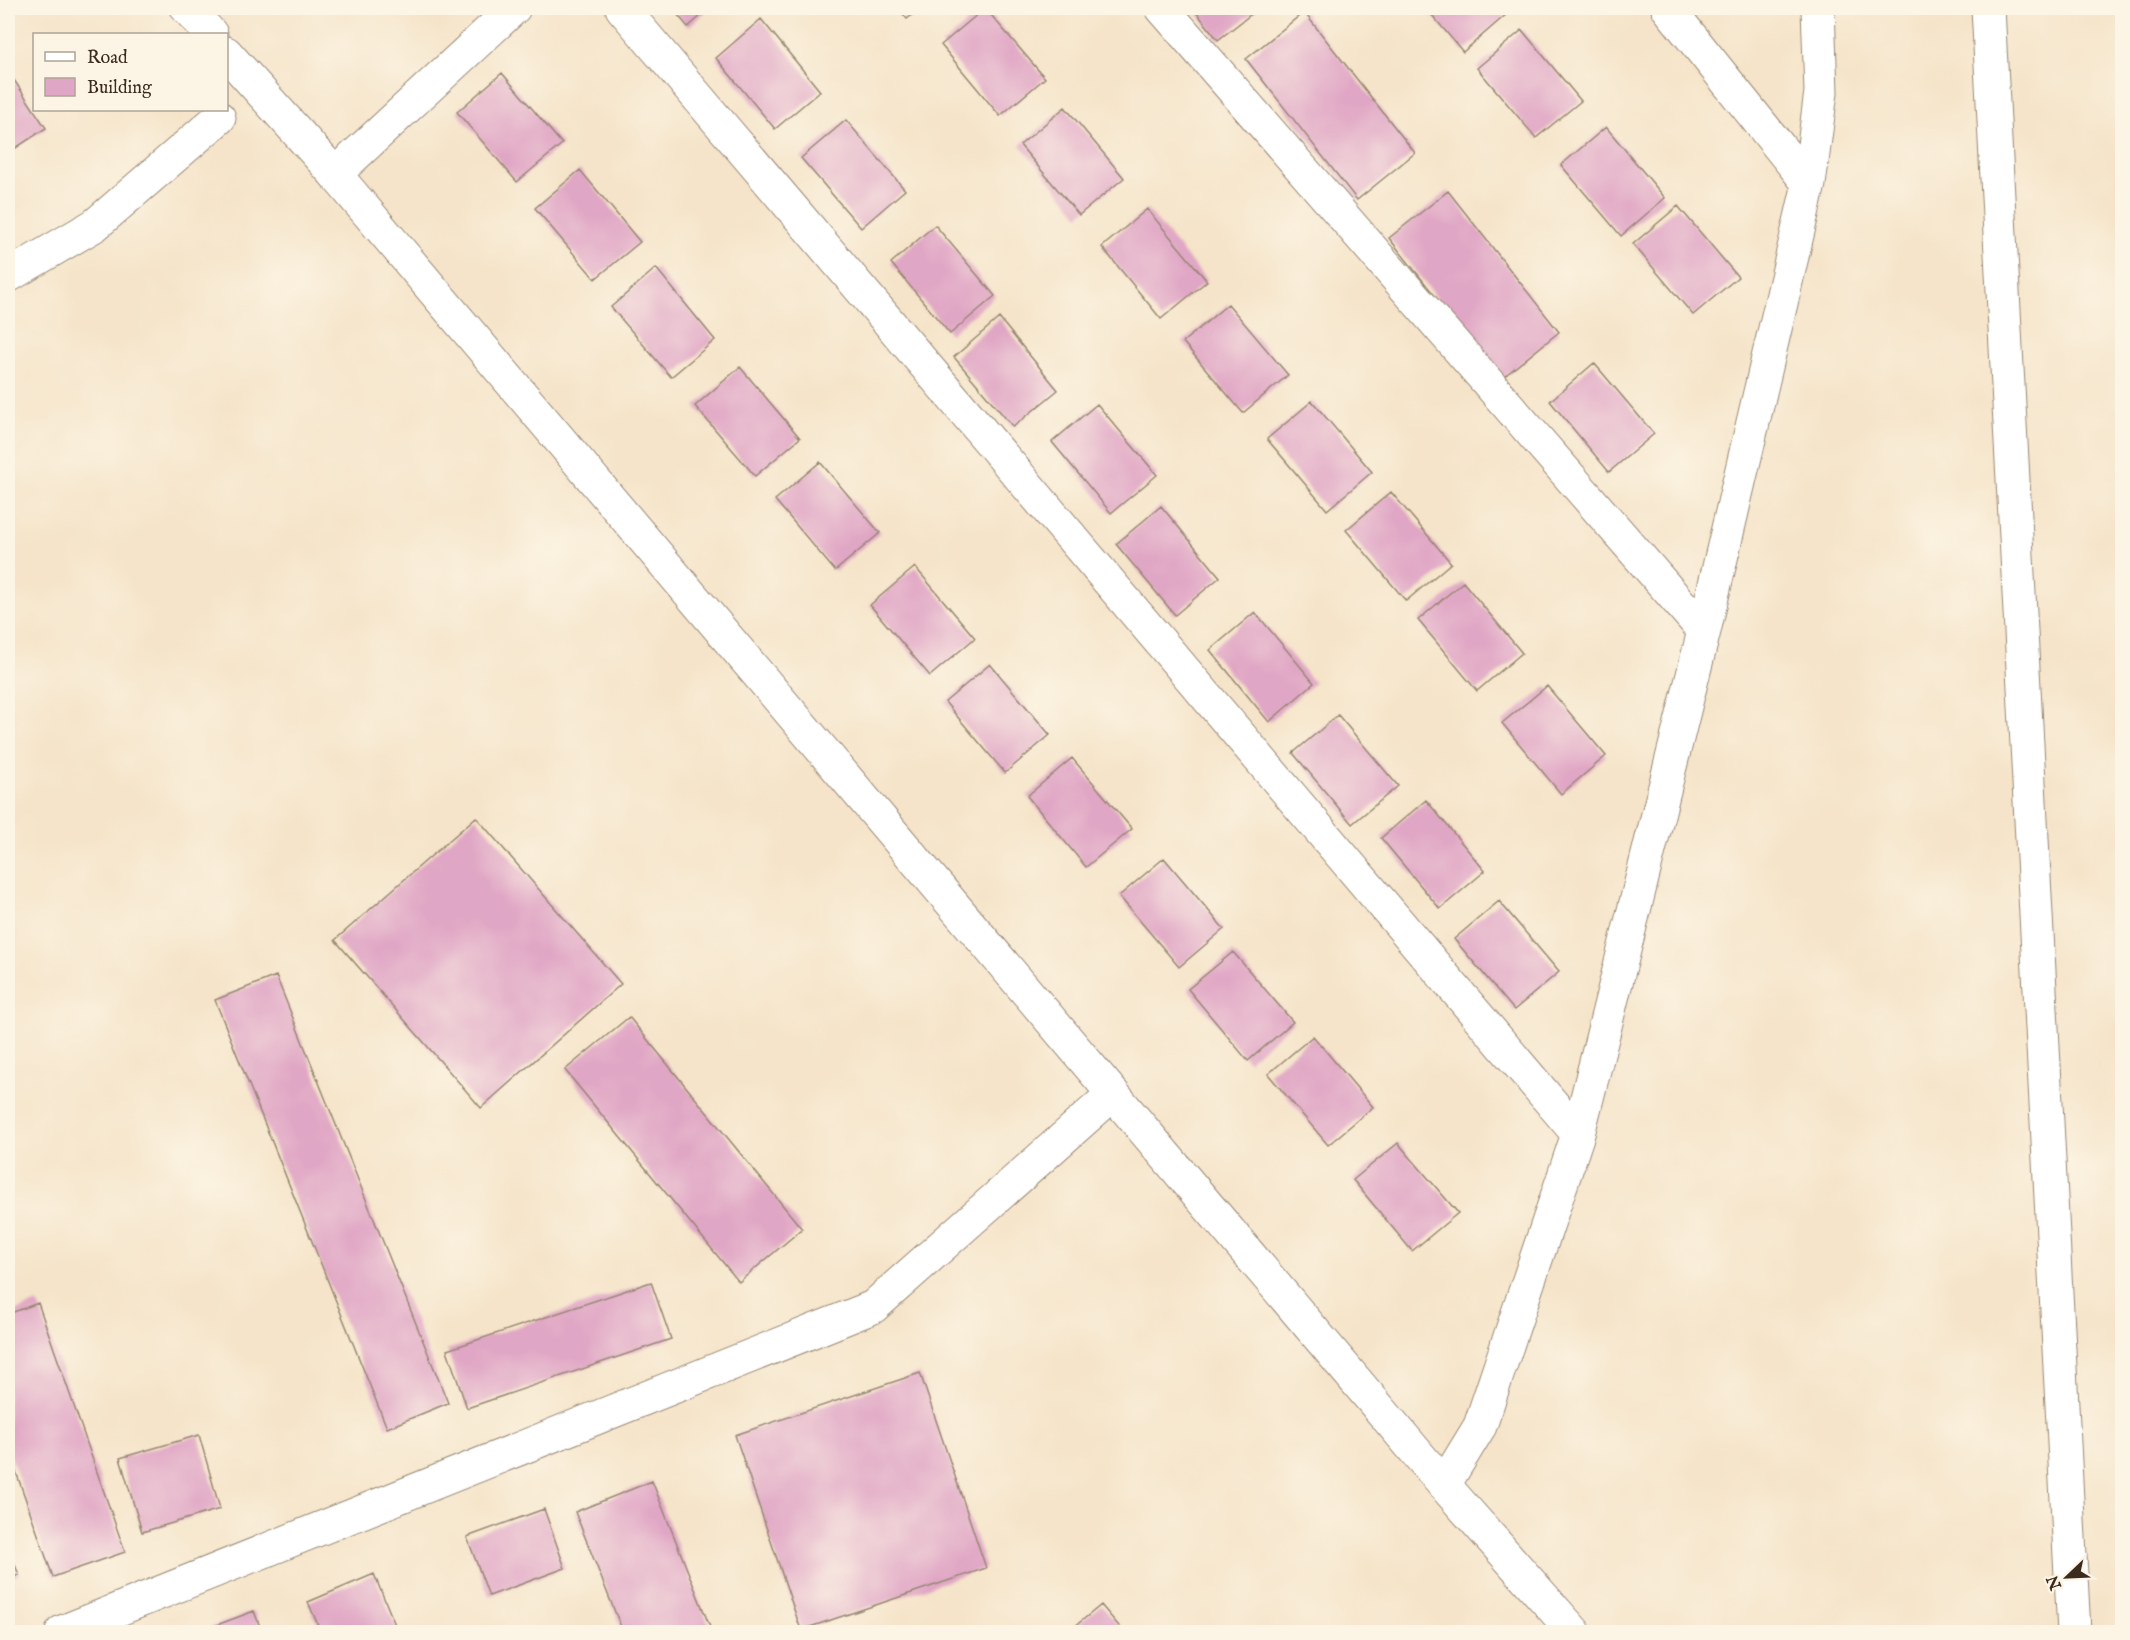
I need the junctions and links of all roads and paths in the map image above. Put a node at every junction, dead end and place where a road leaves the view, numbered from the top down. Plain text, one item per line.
1 (187, 8) edge
2 (514, 8) edge
3 (622, 8) edge
4 (1162, 8) edge
5 (1668, 8) edge
6 (1818, 8) edge
7 (1988, 8) edge
8 (210, 33) edge
9 (228, 54) edge
10 (219, 118) dead end
11 (335, 174) junction
12 (1809, 184) junction
13 (8, 276) edge
14 (1704, 631) junction
15 (1113, 1094) junction
16 (1578, 1134) junction
17 (1444, 1485) junction
18 (62, 1632) edge
19 (1574, 1632) edge
20 (2074, 1632) edge

1 - 8 street
2 - 11 street
3 - 16 street
4 - 14 street
5 - 12 street
6 - 12 street
7 - 20 street
9 - 11 street
10 - 13 street
11 - 15 street
12 - 14 street
14 - 16 street
15 - 17 street
15 - 18 street
16 - 17 street
17 - 19 street

